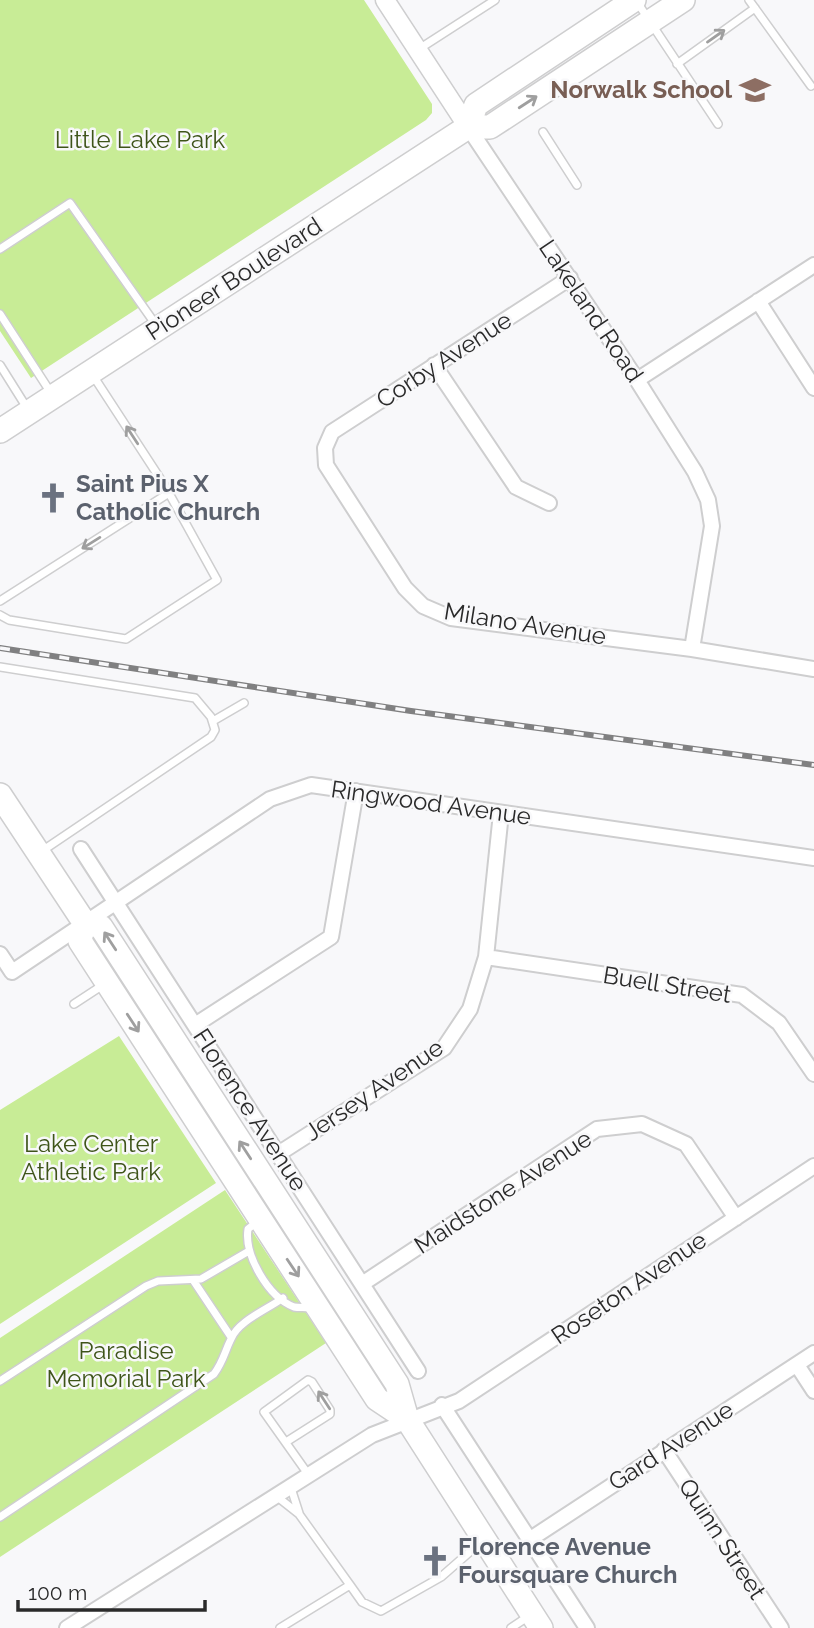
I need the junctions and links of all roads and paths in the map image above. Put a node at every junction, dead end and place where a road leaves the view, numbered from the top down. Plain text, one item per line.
1 (385, 0) edge
2 (495, 0) edge
3 (635, 0) edge
4 (683, 0) edge
5 (749, 0) edge
6 (755, 8) junction
7 (650, 22) junction
8 (417, 50) junction
9 (677, 64) junction
10 (811, 86) dead end
11 (718, 124) dead end
12 (468, 127) junction
13 (543, 132) dead end
14 (577, 186) dead end
15 (0, 249) edge
16 (814, 265) edge
17 (570, 278) junction
18 (758, 301) junction
19 (0, 314) edge
20 (159, 328) junction
21 (0, 365) edge
22 (434, 365) junction
23 (91, 372) junction
24 (637, 380) junction
25 (814, 388) edge
26 (53, 397) junction
27 (30, 412) junction
28 (0, 431) edge
29 (325, 448) joint
30 (169, 493) junction
31 (549, 503) dead end
32 (0, 601) edge
33 (0, 615) edge
34 (692, 649) junction
35 (0, 667) edge
36 (814, 669) edge
37 (243, 703) dead end
38 (213, 721) junction
39 (356, 791) junction
40 (1, 799) edge
41 (501, 813) junction
42 (81, 849) dead end
43 (38, 853) junction
44 (814, 858) edge
45 (115, 901) junction
46 (84, 922) junction
47 (0, 954) edge
48 (485, 957) junction
49 (107, 983) junction
50 (74, 1004) dead end
51 (195, 1025) junction
52 (814, 1074) edge
53 (278, 1154) junction
54 (814, 1166) edge
55 (282, 1207) junction
56 (736, 1218) junction
57 (261, 1220) junction
58 (249, 1251) junction
59 (193, 1280) junction
60 (362, 1284) junction
61 (283, 1298) junction
62 (326, 1315) junction
63 (231, 1337) junction
64 (814, 1353) edge
65 (797, 1365) junction
66 (418, 1371) dead end
67 (0, 1381) edge
68 (814, 1391) edge
69 (442, 1405) junction
70 (407, 1419) junction
71 (286, 1442) junction
72 (664, 1450) junction
73 (308, 1474) junction
74 (290, 1485) junction
75 (275, 1495) junction
76 (299, 1514) junction
77 (0, 1517) edge
78 (484, 1539) junction
79 (530, 1540) junction
80 (350, 1585) junction
81 (537, 1621) edge
82 (67, 1628) edge
83 (280, 1628) edge
84 (511, 1628) edge
85 (587, 1628) edge
86 (781, 1628) edge

1 - 8 street, Lakeland Road
2 - 8 lane
3 - 7 lane
3 - 12 main road, Pioneer Boulevard
4 - 7 main road, Pioneer Boulevard
5 - 6 lane
9 -> 6 lane
6 - 10 lane
7 - 9 lane
12 -> 7 main road, Pioneer Boulevard
8 - 12 street, Lakeland Road
9 - 11 lane
12 - 17 street, Lakeland Road
12 - 20 main road, Pioneer Boulevard
13 - 14 lane
15 - 20 lane
16 - 18 street
17 - 22 street, Corby Avenue
17 - 24 street, Lakeland Road
18 - 24 street
18 - 25 street
19 - 26 lane
20 - 23 main road, Pioneer Boulevard
21 - 27 lane
22 - 29 street, Corby Avenue
22 - 31 street
23 - 26 main road, Pioneer Boulevard
30 -> 23 lane
24 - 34 street, Lakeland Road
26 - 27 main road, Pioneer Boulevard
27 - 28 main road, Pioneer Boulevard
29 - 34 street, Milano Avenue
30 -> 32 lane
30 - 33 lane
34 - 36 street, Milano Avenue
35 - 38 lane
37 - 38 lane
38 - 43 lane
39 - 41 street, Ringwood Avenue
39 - 45 street, Ringwood Avenue
39 - 51 street
40 - 43 main road, Florence Avenue
41 - 44 street, Ringwood Avenue
41 - 48 street, Jersey Avenue
42 - 45 street, Florence Avenue
43 - 46 main road, Florence Avenue
45 - 46 street, Ringwood Avenue
45 - 51 street, Florence Avenue
46 - 47 street, Ringwood Avenue
46 - 49 main road, Florence Avenue
55 -> 46 main road, Florence Avenue
48 - 52 street, Buell Street
48 - 53 street, Jersey Avenue
49 - 50 lane
49 -> 57 main road, Florence Avenue
51 - 53 street, Florence Avenue
53 - 60 street, Florence Avenue
54 - 56 street, Roseton Avenue
55 - 57 lane
55 - 70 main road, Florence Avenue
56 - 60 street, Maidstone Avenue
56 - 69 street, Roseton Avenue
57 - 58 lane
57 -> 62 main road, Florence Avenue
58 - 59 lane
58 - 61 lane
59 - 63 lane
59 - 67 lane
60 - 66 street, Florence Avenue
61 - 62 lane
61 - 63 lane
62 - 70 main road, Florence Avenue
63 - 77 lane
64 - 65 street, Gard Avenue
65 - 68 street
65 - 72 street, Gard Avenue
69 - 70 street, Roseton Avenue
69 - 79 street
70 - 73 street
70 - 78 main road, Florence Avenue
71 -> 71 lane
71 - 73 lane
72 - 79 street, Gard Avenue
72 - 86 street, Quinn Street
73 - 74 street
74 - 75 street
74 - 76 lane
75 - 76 lane
75 - 82 street
76 - 80 lane
78 - 80 lane
78 - 81 main road, Florence Avenue
79 - 85 street
80 - 83 lane
81 - 84 lane

